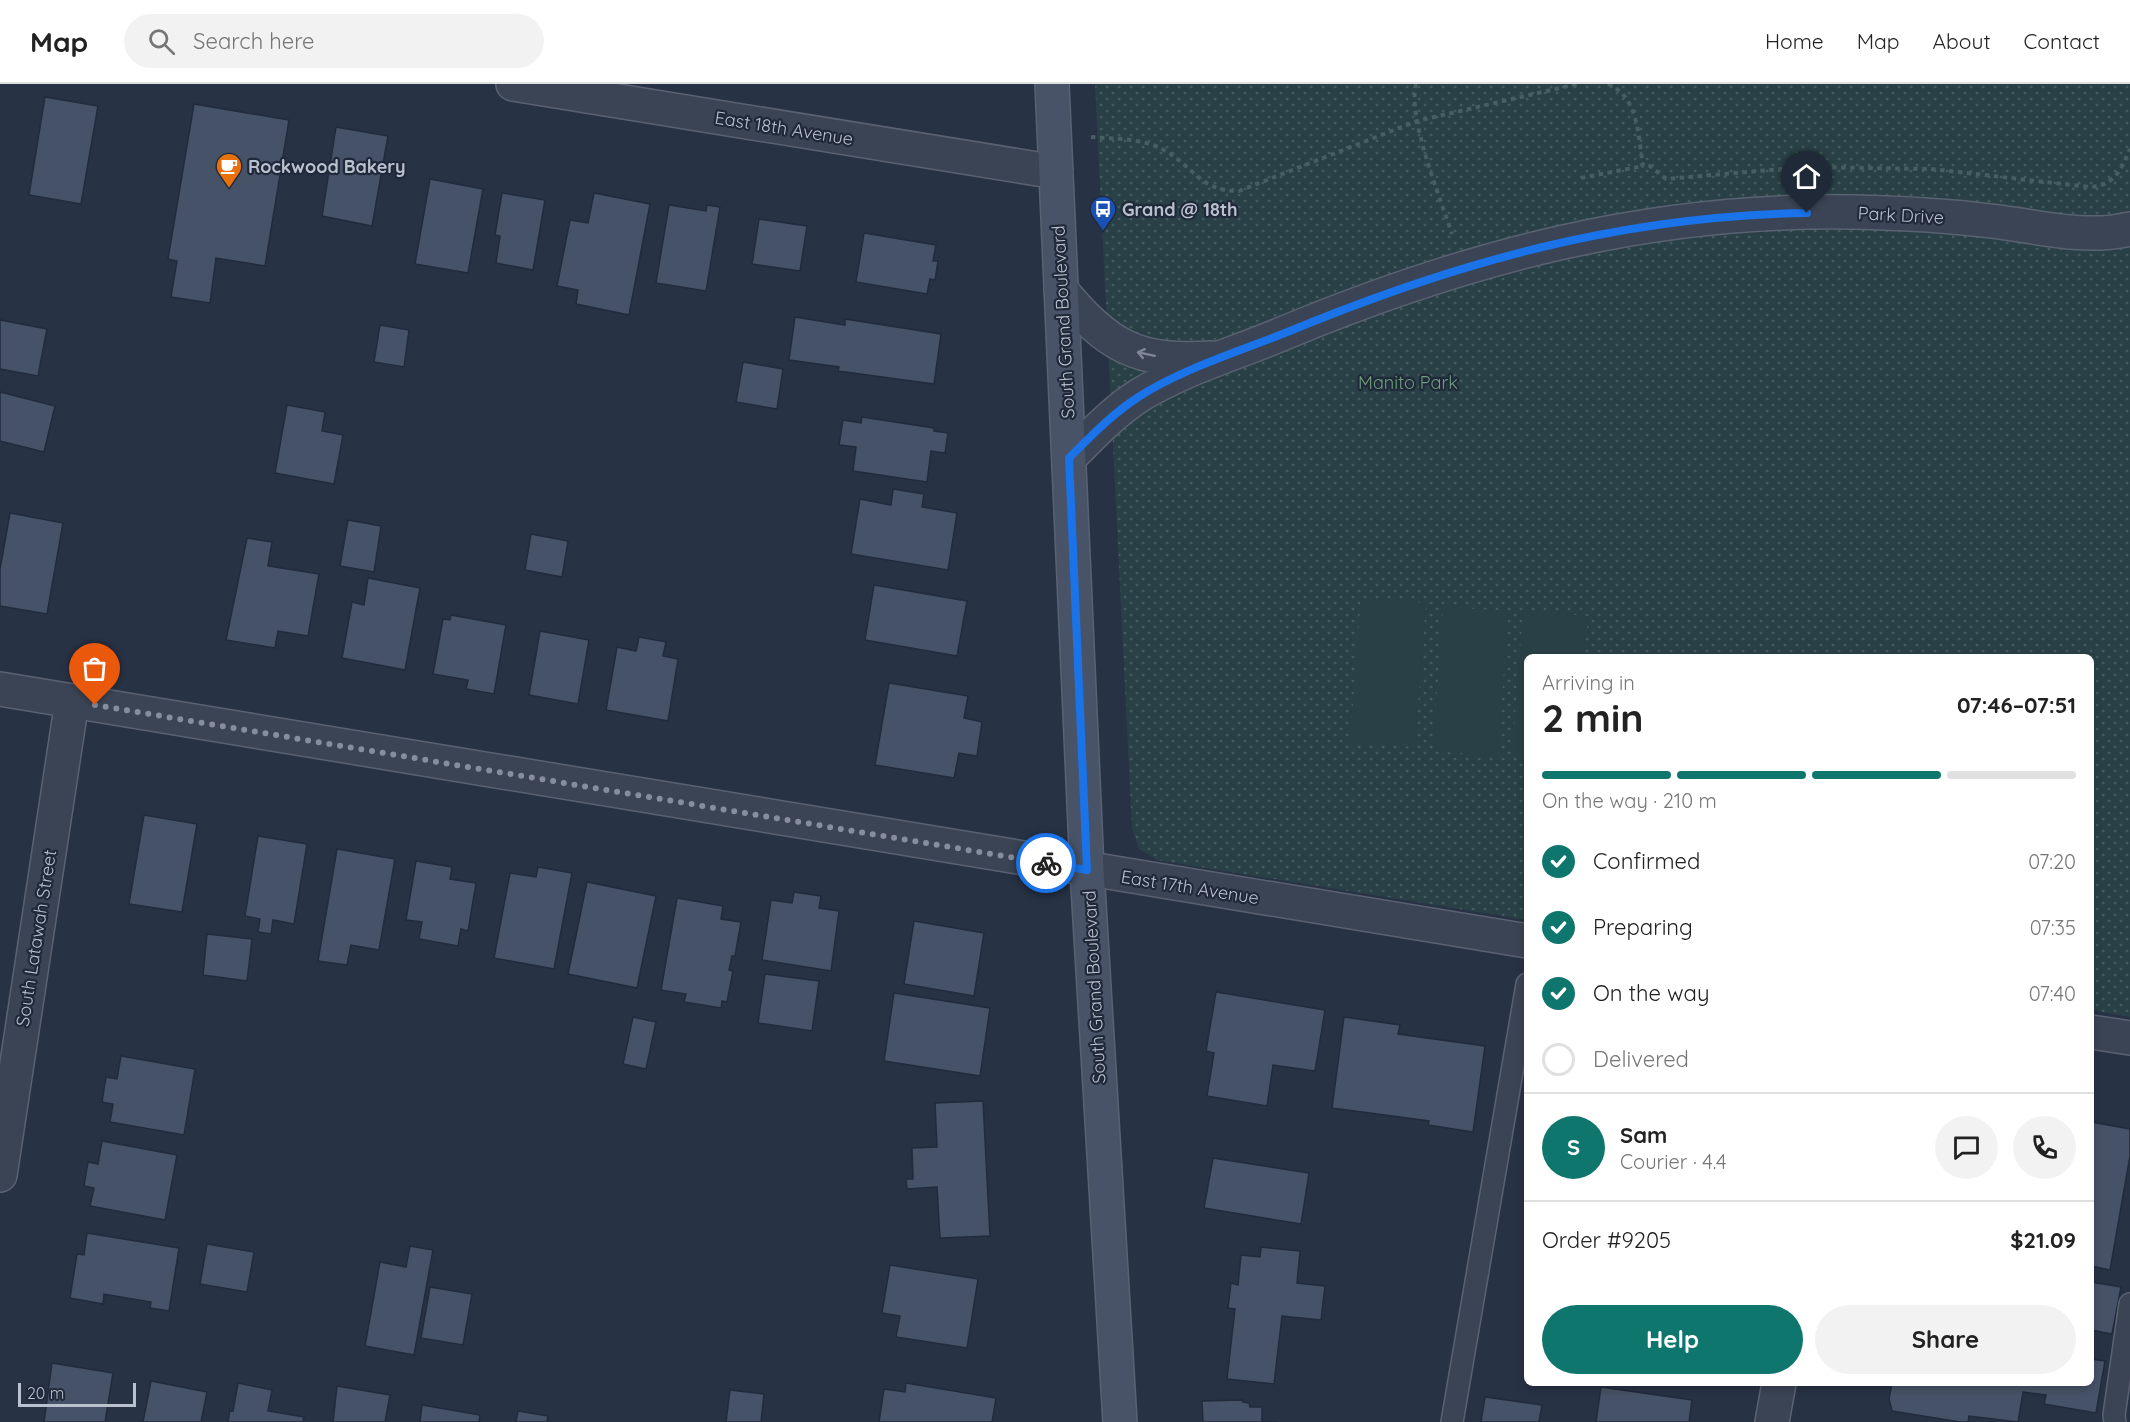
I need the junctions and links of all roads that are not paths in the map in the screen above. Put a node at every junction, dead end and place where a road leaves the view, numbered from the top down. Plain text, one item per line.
1 (513, 84) edge
2 (1052, 84) edge
3 (1056, 172) junction
4 (2130, 230) edge
5 (1061, 290) junction
6 (1225, 357) junction
7 (1069, 458) junction
8 (0, 689) edge
9 (72, 701) junction
10 (1087, 870) junction
11 (1524, 941) edge
12 (1524, 1002) edge
13 (2094, 1032) edge
14 (2130, 1038) edge
15 (0, 1175) edge
16 (2130, 1305) edge
17 (1778, 1386) edge
18 (1120, 1422) edge
19 (1452, 1422) edge
20 (1772, 1422) edge
21 (2115, 1422) edge

1 - 3 street, East 18th Avenue
2 - 3 main road, South Grand Boulevard
3 - 5 main road, South Grand Boulevard
4 - 6 street, Park Drive
6 -> 5 street, Park Drive
5 - 7 main road, South Grand Boulevard
6 - 7 street, Park Drive
7 - 10 main road, South Grand Boulevard
8 - 9 street, East 17th Avenue
9 - 10 street, East 17th Avenue
9 - 15 street, South Latawah Street
10 - 11 street, East 17th Avenue
10 - 18 main road, South Grand Boulevard
12 - 19 lane
13 - 14 street
16 - 21 lane
17 - 20 street

